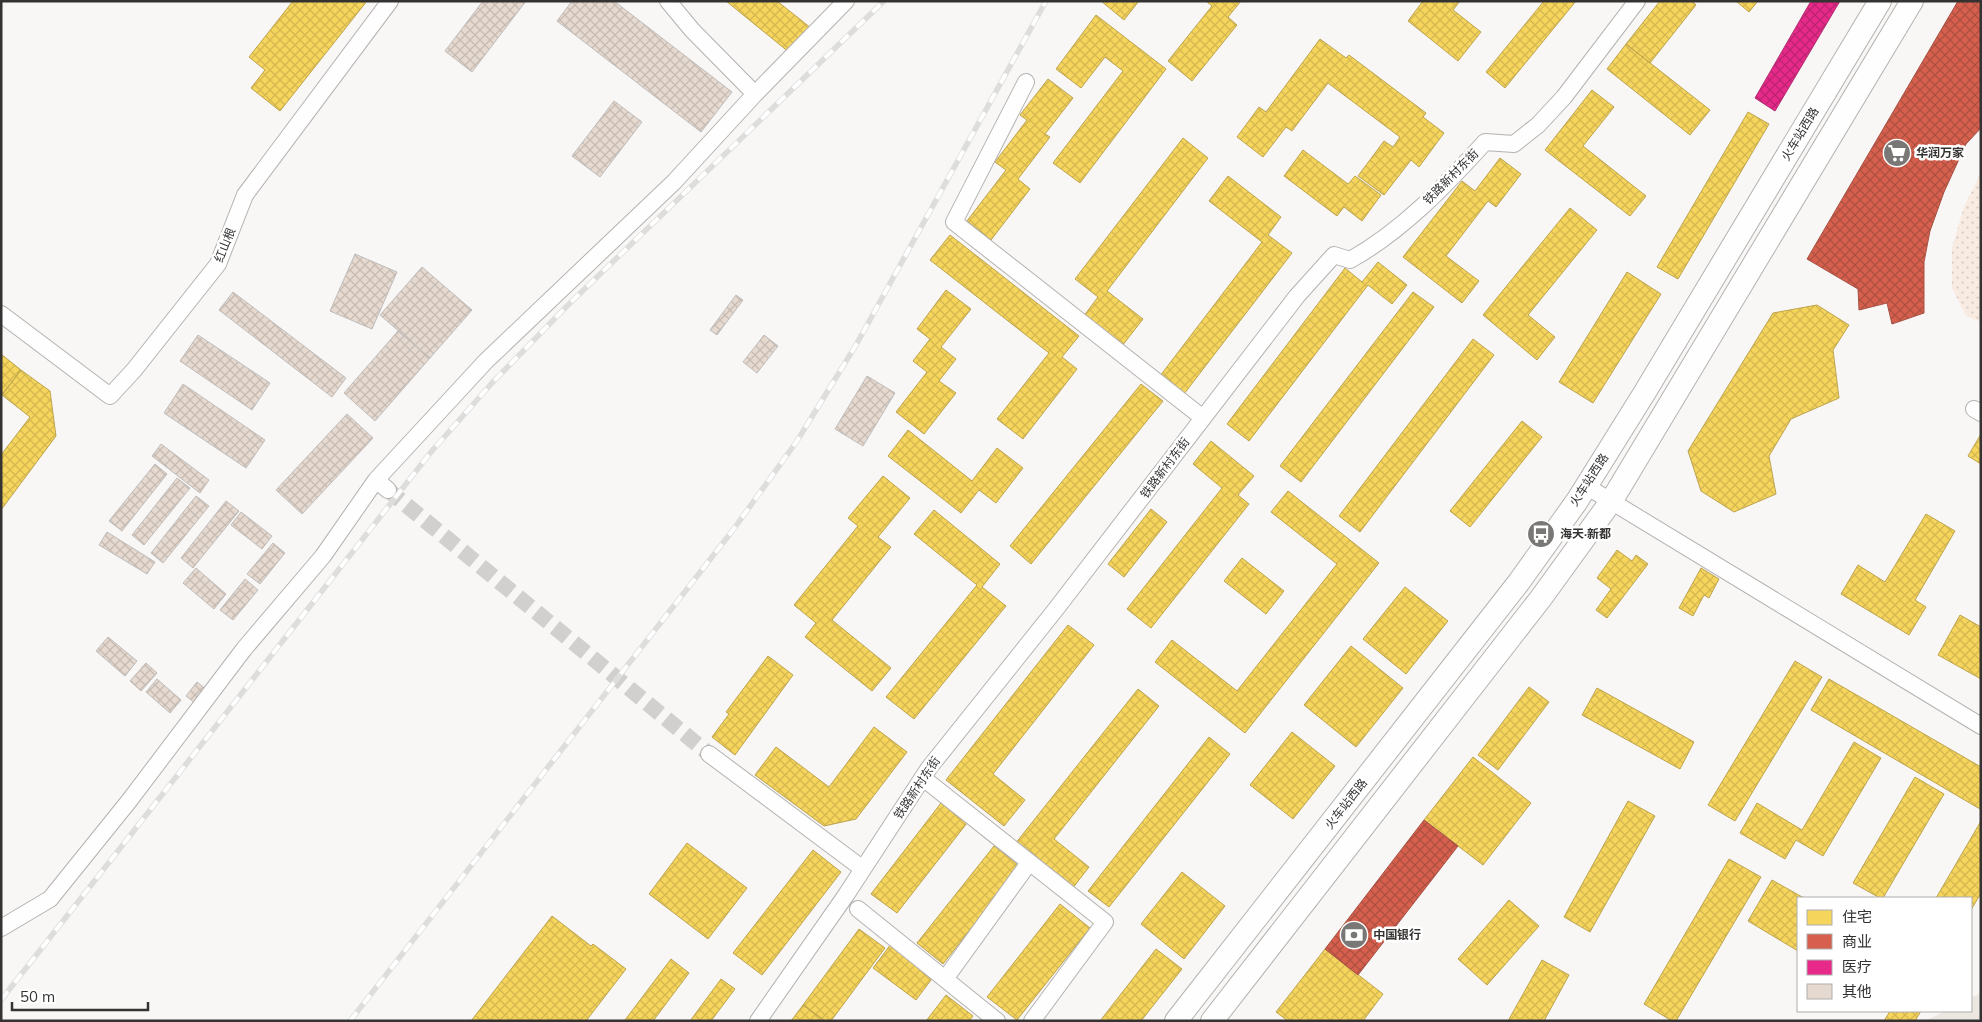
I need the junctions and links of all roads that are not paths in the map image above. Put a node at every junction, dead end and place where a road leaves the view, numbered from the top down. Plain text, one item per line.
1 (390, 1) edge
2 (668, 1) edge
3 (846, 1) edge
4 (1637, 1) edge
5 (1880, 1) edge
6 (1912, 1) edge
7 (1026, 82) dead end
8 (755, 94) junction
9 (1, 314) edge
10 (1203, 418) junction
11 (1586, 486) junction
12 (1612, 500) junction
13 (1981, 726) edge
14 (709, 754) tunnel mouth
15 (923, 778) junction
16 (1029, 863) junction
17 (863, 869) junction
18 (858, 909) dead end
19 (1, 928) edge
20 (945, 979) junction
21 (991, 1019) edge
22 (758, 1021) edge
23 (1032, 1021) edge
24 (1176, 1021) edge
25 (1212, 1021) edge

1 - 9 street, 红山根
2 - 8 street
3 - 8 street
4 - 10 street, 铁路新村东街
5 - 11 main road, 火车站西路
6 - 12 main road
7 - 10 street
8 - 19 street
10 - 15 street, 铁路新村东街
11 - 12 street
11 - 24 main road, 火车站西路
12 - 13 street
12 - 25 main road
14 - 17 street
15 - 16 street
15 - 17 street, 铁路新村东街
16 - 20 street
16 - 23 street
17 - 22 street, 铁路新村东街
18 - 20 street
20 - 21 street

